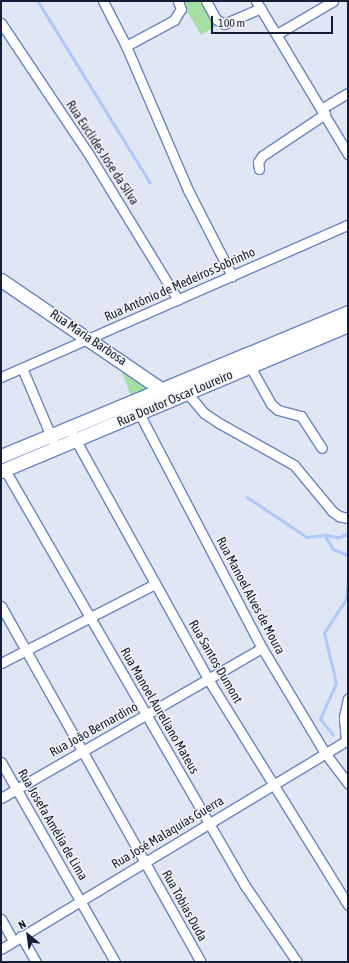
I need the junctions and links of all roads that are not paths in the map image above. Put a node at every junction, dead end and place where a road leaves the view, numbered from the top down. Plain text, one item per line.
1 (103, 1) edge
2 (178, 1) edge
3 (206, 1) edge
4 (333, 1) edge
5 (258, 5) edge
6 (1, 23) edge
7 (277, 34) junction
8 (126, 46) junction
9 (348, 93) edge
10 (323, 111) junction
11 (348, 154) edge
12 (259, 168) dead end
13 (348, 225) edge
14 (232, 276) junction
15 (1, 280) edge
16 (178, 300) junction
17 (348, 312) edge
18 (348, 325) edge
19 (90, 339) junction
20 (243, 355) junction
21 (250, 367) junction
22 (22, 368) junction
23 (1, 377) edge
24 (164, 390) junction
25 (188, 394) junction
26 (174, 399) junction
27 (139, 413) junction
28 (68, 428) junction
29 (49, 436) junction
30 (75, 440) junction
31 (56, 448) junction
32 (322, 448) dead end
33 (1, 456) edge
34 (3, 470) edge
35 (344, 517) edge
36 (155, 584) junction
37 (1, 606) edge
38 (90, 617) junction
39 (262, 648) junction
40 (25, 650) junction
41 (1, 663) edge
42 (208, 679) junction
43 (348, 698) edge
44 (146, 715) junction
45 (347, 741) edge
46 (82, 751) junction
47 (325, 753) junction
48 (1, 762) edge
49 (348, 784) edge
50 (273, 785) junction
51 (16, 789) junction
52 (1, 798) edge
53 (209, 823) junction
54 (145, 862) junction
55 (81, 901) junction
56 (348, 904) edge
57 (1, 919) edge
58 (17, 939) junction
59 (1, 949) edge
60 (36, 962) edge
61 (115, 962) edge
62 (201, 962) edge
63 (297, 962) edge

1 - 8 street
2 - 8 street
3 - 5 street
4 - 7 street
5 - 7 street
6 - 16 street, Rua Euclides Jose da Silva
7 - 10 street
8 - 14 street
9 - 10 street
10 - 11 street
10 - 12 street
13 - 14 street, Rua Antônio de Medeiros Sobrinho
14 - 16 street, Rua Antônio de Medeiros Sobrinho
15 - 19 main road, Rua Maria Barbosa
16 - 19 street, Rua Antônio de Medeiros Sobrinho
17 - 20 main road, Rua Doutor Oscar Loureiro
18 - 21 main road, Rua Doutor Oscar Loureiro
19 - 22 street, Rua Antônio de Medeiros Sobrinho
19 - 24 main road, Rua Maria Barbosa
20 - 21 street
20 - 24 main road, Rua Doutor Oscar Loureiro
21 - 25 main road, Rua Doutor Oscar Loureiro
21 - 32 street
22 - 23 street, Rua Antônio de Medeiros Sobrinho
22 - 29 street
24 - 26 main road, Rua Maria Barbosa
24 - 28 main road, Rua Doutor Oscar Loureiro
25 - 26 main road, Rua Doutor Oscar Loureiro
25 - 35 street
26 - 27 main road, Rua Doutor Oscar Loureiro
27 - 30 main road, Rua Doutor Oscar Loureiro
27 - 39 street, Rua Manoel Alves de Moura
28 - 29 main road, Rua Doutor Oscar Loureiro
28 - 30 street, Rua Santos Dumont
29 - 31 street
29 - 33 main road, Rua Doutor Oscar Loureiro
30 - 31 main road, Rua Doutor Oscar Loureiro
30 - 36 street, Rua Santos Dumont
31 - 34 main road, Rua Doutor Oscar Loureiro
34 - 38 street, Rua Manoel Aureliano Mateus
36 - 38 street
36 - 42 street, Rua Santos Dumont
37 - 40 street, Rua Tobias Duda
38 - 40 street
38 - 44 street, Rua Manoel Aureliano Mateus
39 - 42 street, Rua João Bernardino
39 - 47 street, Rua Manoel Alves de Moura
40 - 41 street
40 - 46 street, Rua Tobias Duda
42 - 44 street, Rua João Bernardino
42 - 50 street, Rua Santos Dumont
43 - 45 street
44 - 46 street, Rua João Bernardino
44 - 53 street, Rua Manoel Aureliano Mateus
45 - 47 street, Rua José Malaquias Guerra
46 - 51 street, Rua João Bernardino
46 - 54 street, Rua Tobias Duda
47 - 49 street, Rua Manoel Alves de Moura
47 - 50 street, Rua José Malaquias Guerra
48 - 51 street, Rua Josefa Amélia de Lima
50 - 53 street, Rua José Malaquias Guerra
50 - 56 street, Rua Santos Dumont
51 - 52 street, Rua João Bernardino
51 - 55 street, Rua Josefa Amélia de Lima
53 - 54 street, Rua José Malaquias Guerra
53 - 63 street, Rua Manoel Aureliano Mateus
54 - 55 street, Rua José Malaquias Guerra
54 - 62 street, Rua Tobias Duda
55 - 58 street, Rua José Malaquias Guerra
55 - 61 street, Rua Josefa Amélia de Lima
57 - 58 street
58 - 59 street, Rua José Malaquias Guerra
58 - 60 street

